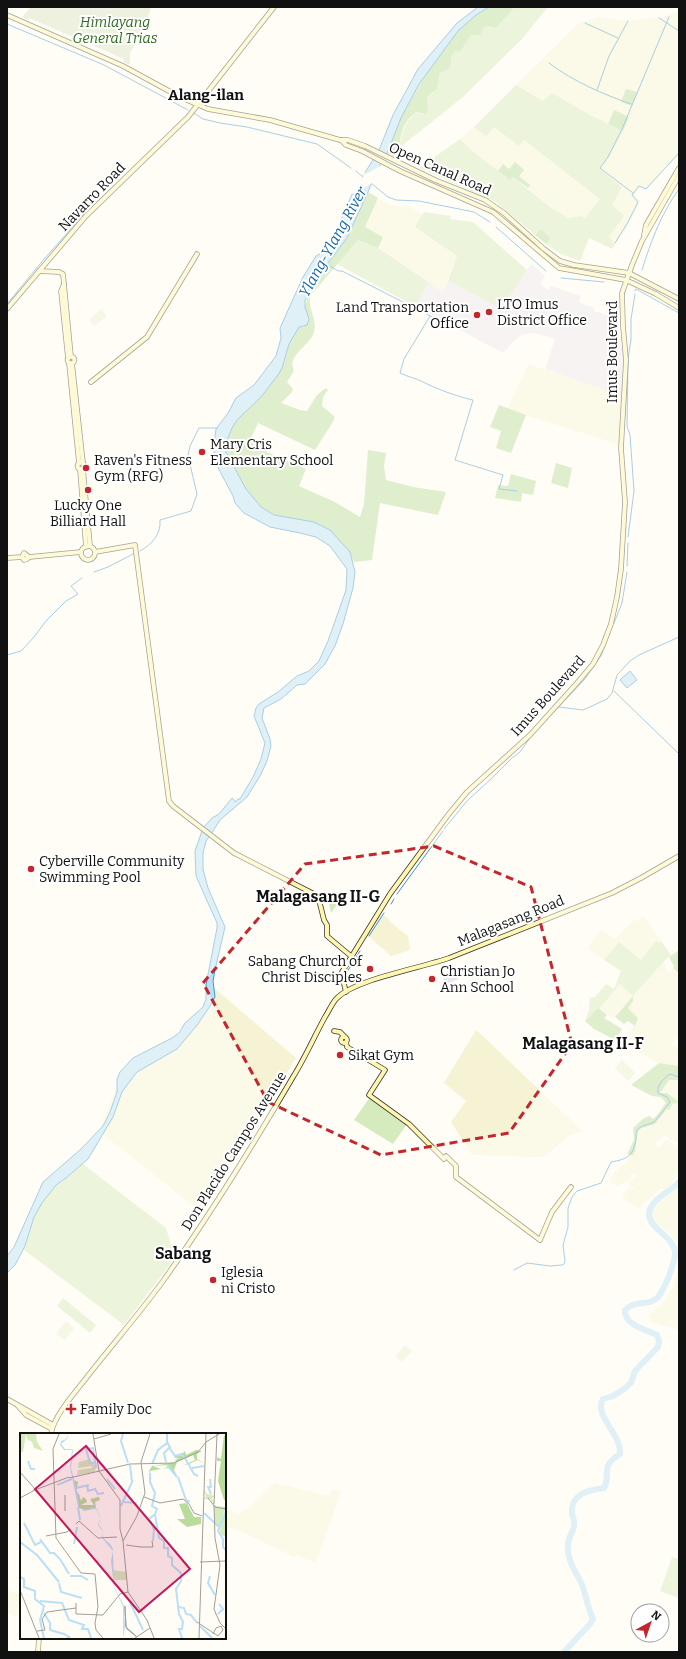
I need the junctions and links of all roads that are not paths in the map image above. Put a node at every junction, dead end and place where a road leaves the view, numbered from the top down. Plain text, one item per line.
1 (274, 7) edge
2 (7, 15) edge
3 (198, 105) junction
4 (340, 140) junction
5 (679, 168) edge
6 (679, 176) edge
7 (642, 241) junction
8 (197, 254) dead end
9 (39, 271) junction
10 (629, 273) junction
11 (626, 280) junction
12 (679, 299) edge
13 (679, 308) edge
14 (7, 309) edge
15 (91, 382) dead end
16 (88, 546) junction
17 (81, 552) junction
18 (95, 552) junction
19 (7, 558) edge
20 (679, 856) edge
21 (352, 957) junction
22 (346, 992) junction
23 (343, 1038) dead end
24 (571, 1187) dead end
25 (7, 1399) edge
26 (52, 1429) edge
27 (39, 1639) edge
28 (38, 1652) edge

1 - 3 main road, Navarro Road
2 - 3 main road, Open Canal Road
3 - 4 main road, Open Canal Road
3 - 9 main road, Navarro Road
4 - 10 main road, Open Canal Road
4 - 11 main road, Open Canal Road
5 - 7 main road, Imus Boulevard
6 - 7 main road, Imus Boulevard
7 - 10 main road, Imus Boulevard
8 - 15 main road
9 - 14 main road, Navarro Road
9 - 16 main road
10 - 11 main road, Imus Boulevard
10 - 12 main road
11 - 13 main road
11 - 21 main road, Imus Boulevard
16 - 17 main road
16 - 18 main road
17 - 18 main road
17 - 19 main road
18 - 21 main road
20 - 22 main road, Malagasang Road
21 - 22 main road, Imus Boulevard
22 - 26 main road, Don Placido Campos Avenue
23 - 24 main road
25 - 26 main road
27 - 28 main road

